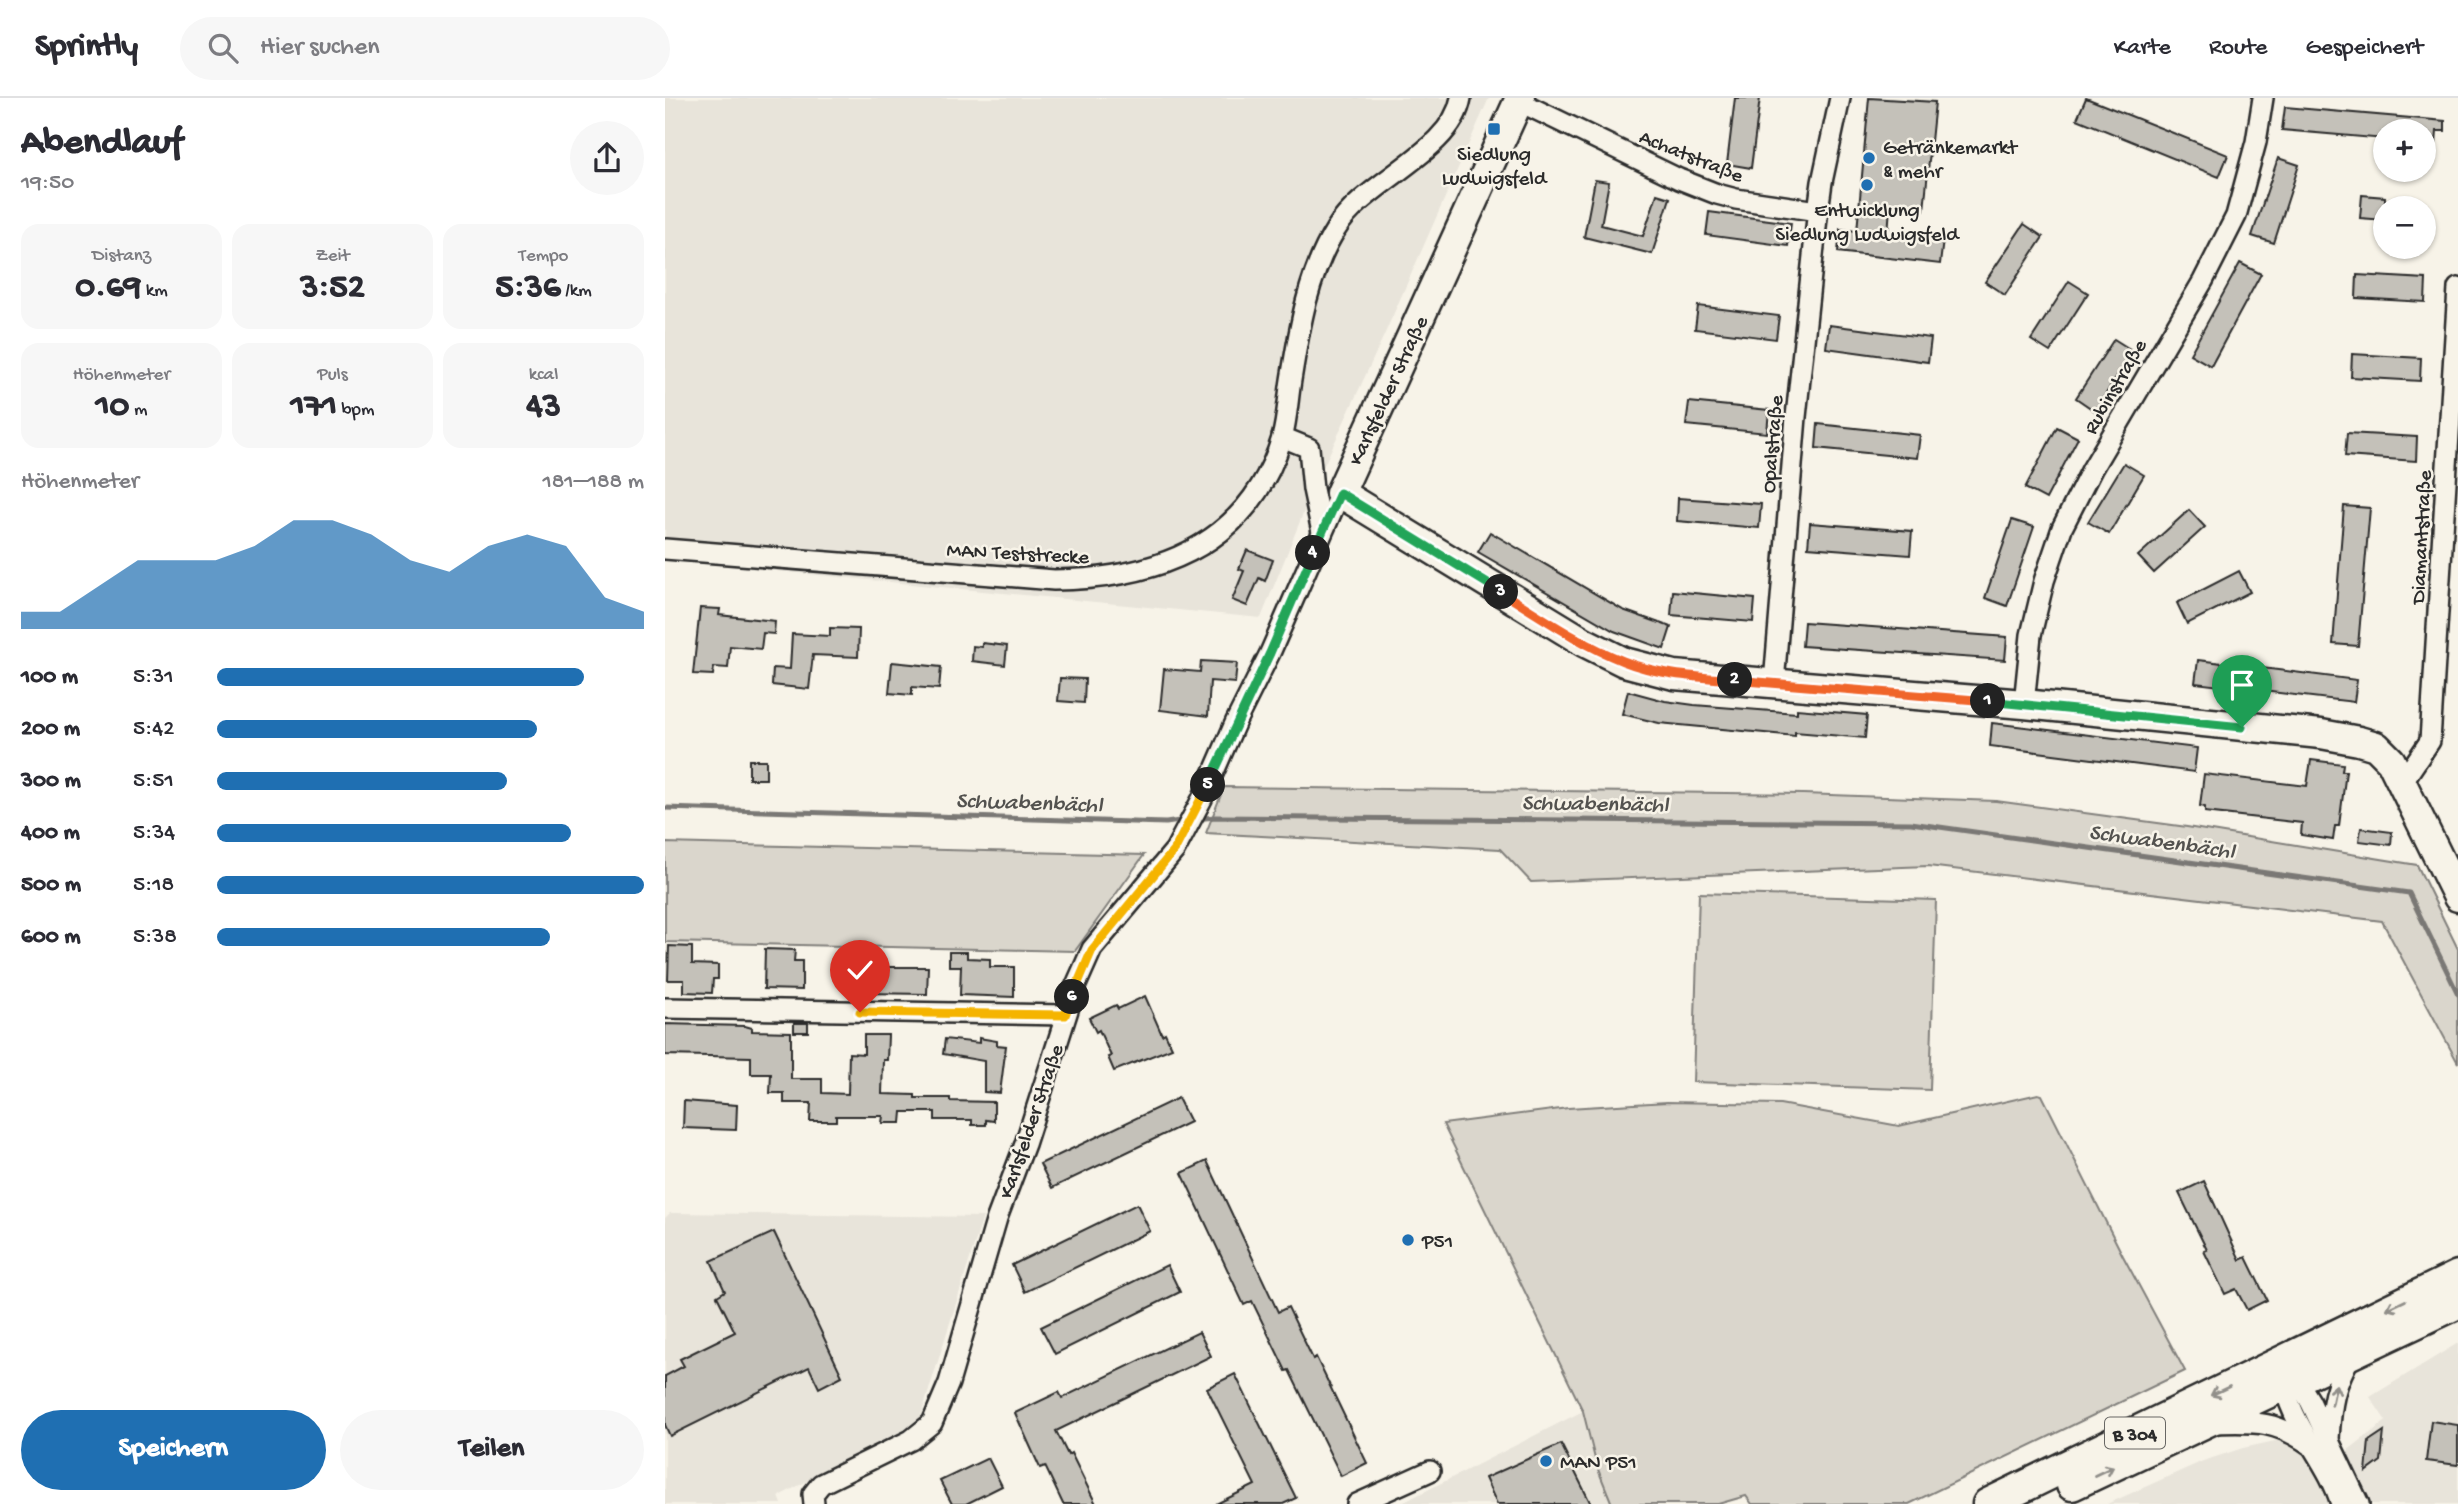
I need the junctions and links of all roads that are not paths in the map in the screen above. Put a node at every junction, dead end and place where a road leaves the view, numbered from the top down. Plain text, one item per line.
1 (1461, 98) edge
2 (1840, 98) edge
3 (2263, 98) edge
4 (1519, 100) edge
5 (1818, 211) junction
6 (2458, 288) edge
7 (1282, 437) junction
8 (1340, 493) junction
9 (1322, 532) junction
10 (665, 548) edge
11 (1773, 683) junction
12 (2024, 704) junction
13 (2403, 781) junction
14 (2458, 897) edge
15 (665, 1008) edge
16 (1065, 1015) junction
17 (2458, 1276) edge
18 (2458, 1303) edge
19 (2352, 1353) junction
20 (2288, 1375) junction
21 (2205, 1424) junction
22 (2319, 1442) junction
23 (1430, 1472) dead end
24 (814, 1504) edge
25 (1357, 1504) edge
26 (1988, 1504) edge
27 (2033, 1504) edge
28 (2341, 1504) edge
29 (2359, 1504) edge

1 - 7 street, MAN Teststrecke
2 - 5 street, Opalstraße
3 - 12 street, Rubinstraße
4 - 5 street, Achatstraße
4 - 8 street, Karlsfelder Straße
5 - 11 street, Opalstraße
6 - 13 street, Diamantstraße
7 - 9 street
7 - 10 street, MAN Teststrecke
8 - 9 street, Karlsfelder Straße
8 - 11 street
9 - 16 street, Karlsfelder Straße
11 - 12 street
12 - 13 street
13 - 14 street
15 - 16 street
16 - 24 street, Karlsfelder Straße
17 -> 20 main road, B 304
18 - 19 main road, B 304
19 - 20 main road, B 304
22 -> 19 street
20 - 21 main road, B 304
20 - 22 street
20 -> 26 main road, B 304
21 - 22 street
27 -> 21 main road, B 304
22 - 28 street
22 - 29 street
23 - 25 street

